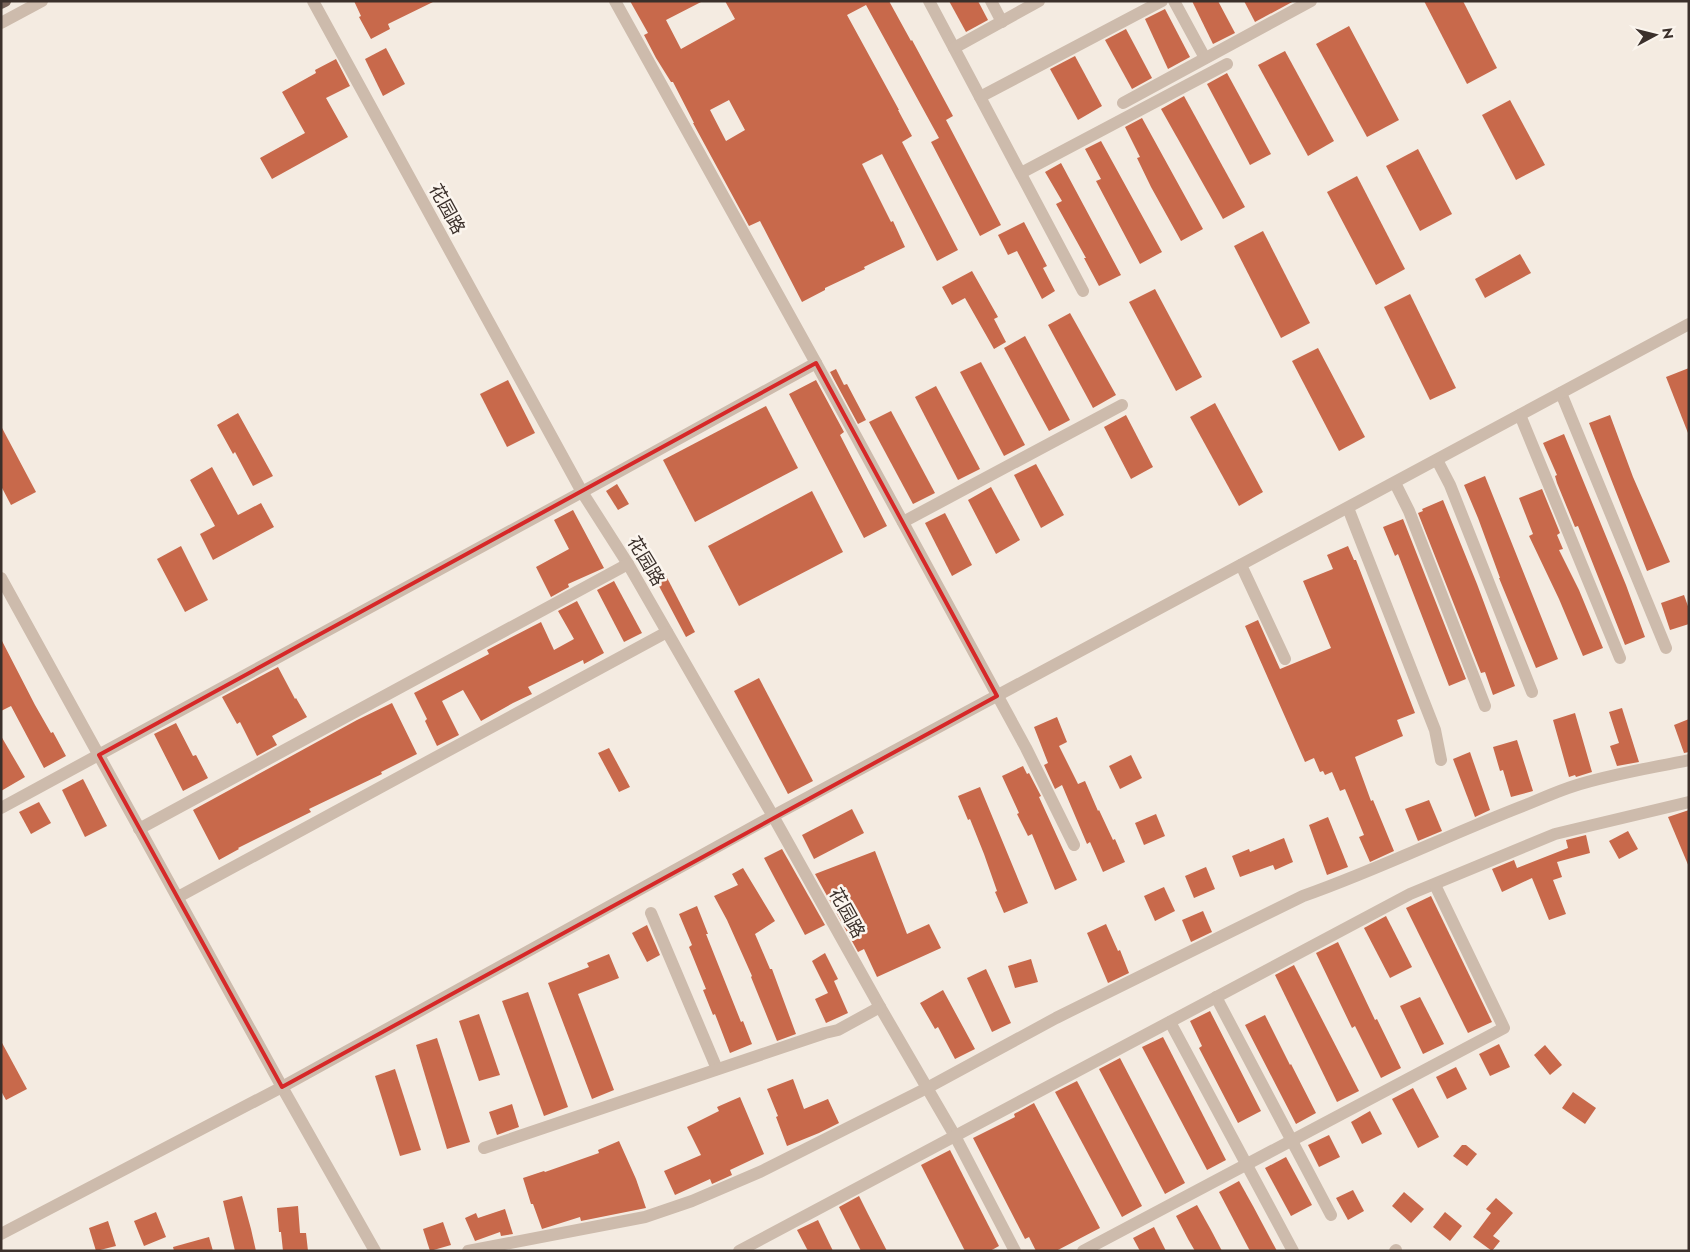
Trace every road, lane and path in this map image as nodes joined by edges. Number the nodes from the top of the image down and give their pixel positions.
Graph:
1 (5, 1) edge
2 (42, 1) edge
3 (313, 1) edge
4 (616, 1) edge
5 (929, 1) edge
6 (991, 1) edge
7 (1039, 1) edge
8 (1162, 1) edge
9 (1174, 1) edge
10 (1311, 1) edge
11 (1, 3) edge
12 (1002, 22) junction
13 (1, 24) edge
14 (954, 48) junction
15 (1205, 58) junction
16 (1227, 64) dead end
17 (980, 97) junction
18 (1123, 102) dead end
19 (1021, 173) junction
20 (1083, 291) dead end
21 (1689, 324) edge
22 (816, 363) junction
23 (1561, 392) junction
24 (1122, 405) dead end
25 (1520, 415) junction
26 (1437, 460) junction
27 (1395, 483) junction
28 (582, 492) junction
29 (1348, 508) junction
30 (903, 522) junction
31 (628, 564) junction
32 (1241, 565) junction
33 (1, 578) edge
34 (668, 632) junction
35 (1666, 648) dead end
36 (1620, 658) dead end
37 (1285, 659) dead end
38 (1532, 692) dead end
39 (997, 696) junction
40 (1485, 706) dead end
41 (99, 755) junction
42 (1441, 760) dead end
43 (1689, 760) edge
44 (1689, 802) edge
45 (1, 808) edge
46 (772, 816) junction
47 (139, 829) junction
48 (1074, 846) dead end
49 (1435, 885) junction
50 (178, 897) junction
51 (651, 913) dead end
52 (1216, 997) junction
53 (880, 1007) junction
54 (1170, 1022) junction
55 (717, 1069) junction
56 (282, 1087) junction
57 (927, 1088) junction
58 (955, 1136) junction
59 (1292, 1140) junction
60 (484, 1148) dead end
61 (1246, 1164) junction
62 (1332, 1214) dead end
63 (1, 1234) edge
64 (374, 1251) edge
65 (468, 1251) edge
66 (740, 1251) edge
67 (1015, 1251) edge
68 (1084, 1251) edge
69 (1292, 1251) edge

1 - 11 main road
2 - 13 street
3 - 28 street, 花园路
4 - 22 street
5 - 14 street
6 - 12 street
7 - 12 street
8 - 17 street
9 - 15 street
10 - 15 street
12 - 14 street
14 - 17 street
15 - 18 street
16 - 19 street
17 - 19 street
19 - 20 street
21 - 23 street
22 - 28 street
22 - 30 street
23 - 25 street
23 - 35 street
24 - 30 street
25 - 26 street
25 - 36 street
26 - 27 street
26 - 38 street
27 - 29 street
27 - 40 street
28 - 31 street, 花园路
28 - 41 street
29 - 32 street
29 - 42 street
30 - 39 street
31 - 34 street, 花园路
31 - 47 street
32 - 37 street
32 - 39 street
33 - 41 street
34 - 46 street, 花园路
34 - 50 street
39 - 46 street
39 - 48 street
41 - 45 street
41 - 47 street
43 - 57 street
44 - 49 street
46 - 53 street, 花园路
46 - 56 street
47 - 50 street
49 - 52 street
49 - 59 street
50 - 56 street
51 - 55 street
52 - 54 street
52 - 59 street
53 - 55 street
53 - 57 street, 花园路
54 - 58 street
54 - 61 street
55 - 60 street
56 - 63 street
56 - 64 street
57 - 58 street, 花园路
57 - 65 street
58 - 66 street
58 - 67 street, 花园路
59 - 61 street
59 - 62 street
61 - 68 street
61 - 69 street

